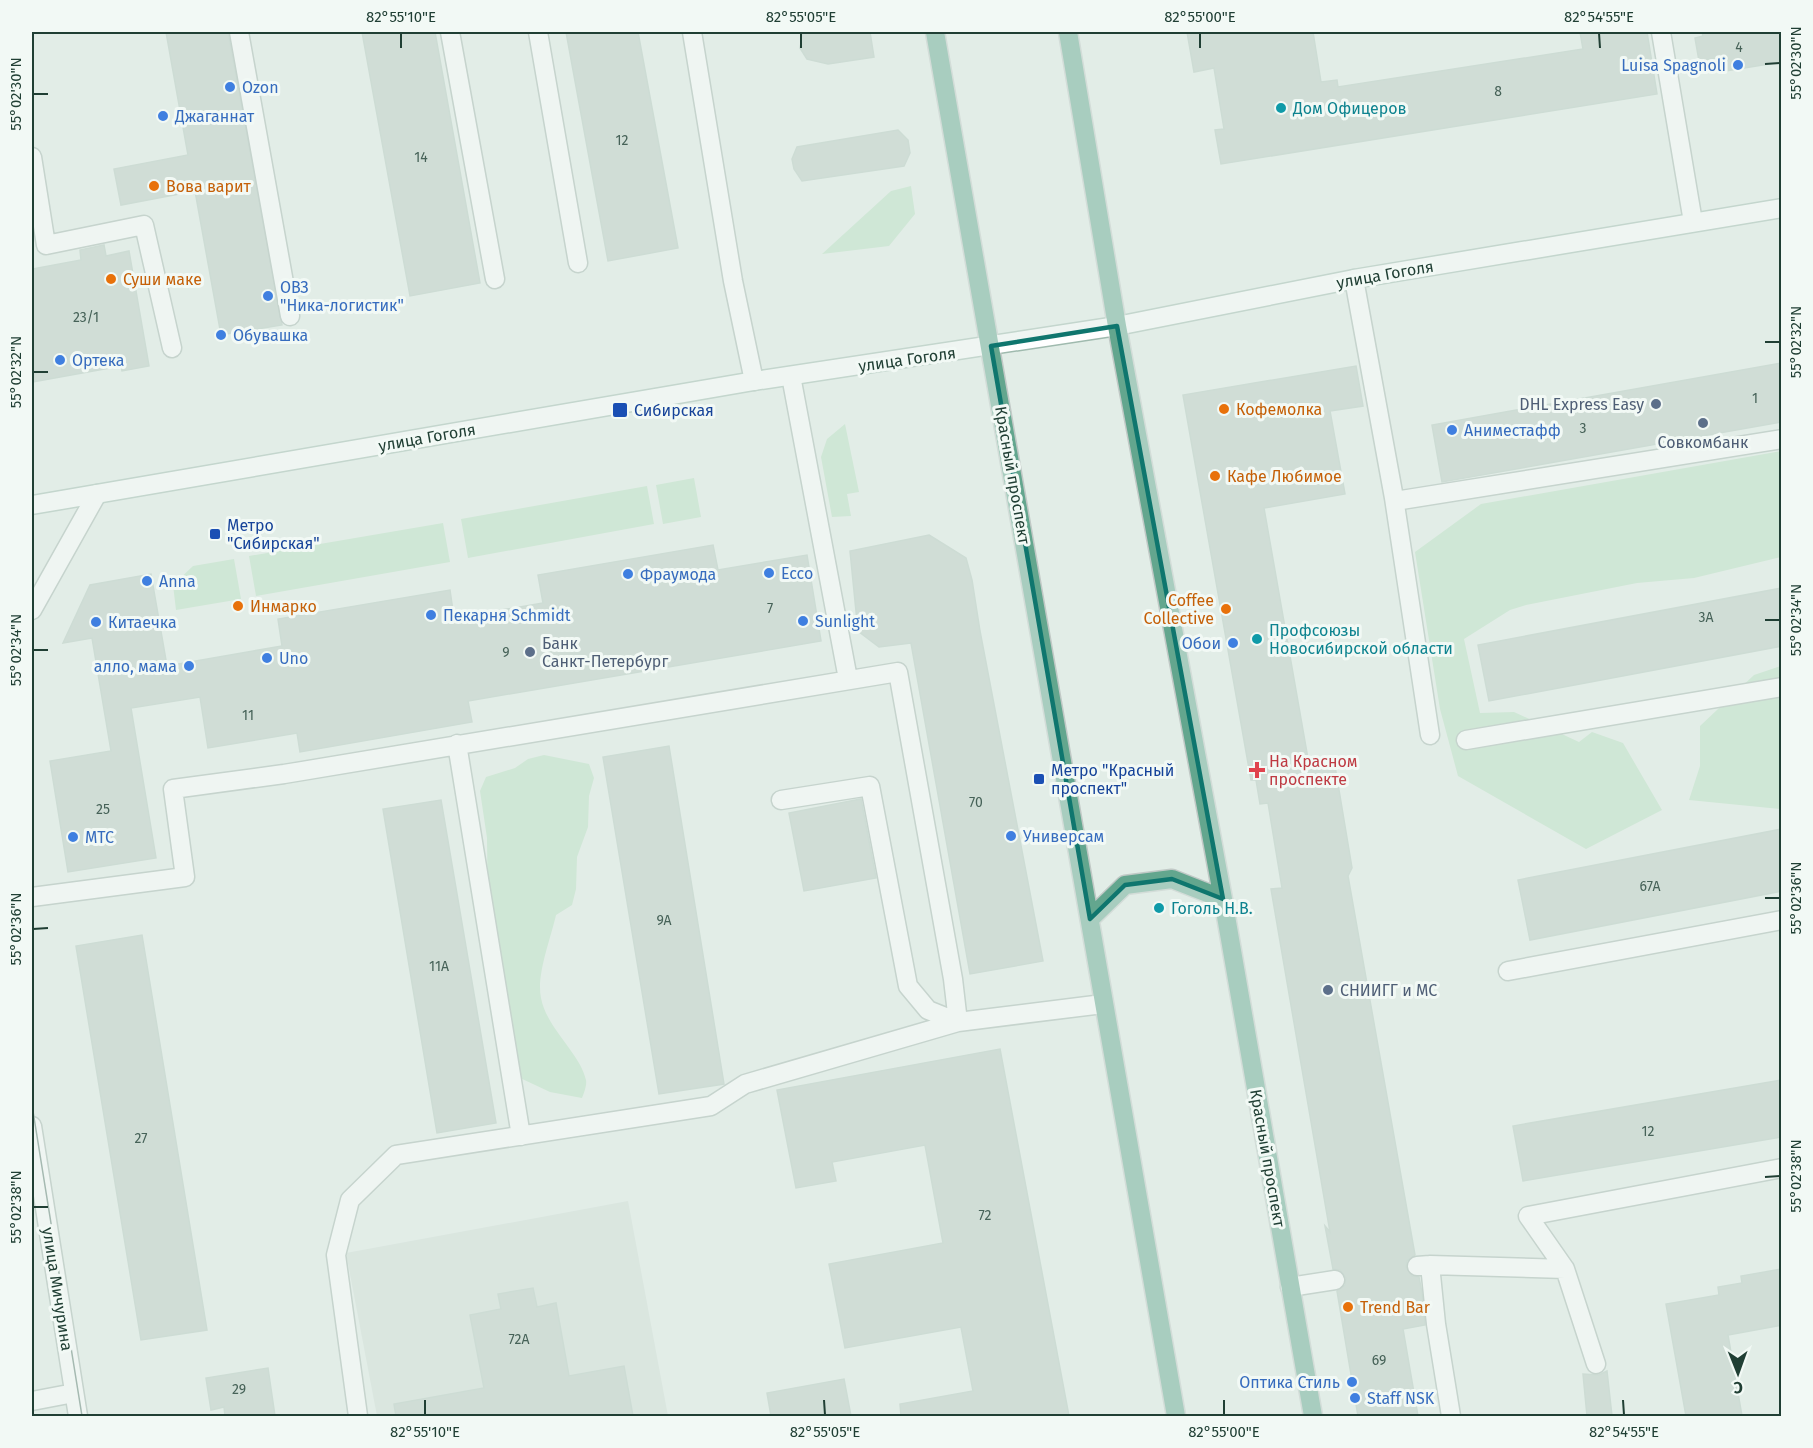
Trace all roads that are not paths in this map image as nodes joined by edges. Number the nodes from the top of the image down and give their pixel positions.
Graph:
1 (239, 32) edge
2 (450, 32) edge
3 (538, 32) edge
4 (692, 32) edge
5 (935, 32) edge
6 (1068, 32) edge
7 (1661, 32) edge
8 (32, 157) edge
9 (1782, 208) edge
10 (1693, 222) junction
11 (578, 263) dead end
12 (495, 279) dead end
13 (1354, 279) junction
14 (290, 316) dead end
15 (1117, 326) junction
16 (991, 346) junction
17 (172, 348) dead end
18 (791, 376) junction
19 (754, 381) junction
20 (1782, 439) edge
21 (97, 494) junction
22 (1395, 501) junction
23 (32, 505) edge
24 (32, 610) edge
25 (848, 679) junction
26 (1782, 687) edge
27 (1430, 735) dead end
28 (1466, 740) dead end
29 (457, 744) junction
30 (781, 800) dead end
31 (32, 897) edge
32 (1223, 899) junction
33 (1090, 919) junction
34 (1782, 921) edge
35 (1508, 971) dead end
36 (1103, 1004) junction
37 (958, 1023) junction
38 (32, 1126) edge
39 (521, 1136) junction
40 (1782, 1168) edge
41 (1565, 1269) junction
42 (1335, 1280) dead end
43 (1290, 1287) junction
44 (1596, 1364) dead end
45 (74, 1393) junction
46 (32, 1401) edge
47 (78, 1416) edge
48 (358, 1416) edge
49 (1176, 1416) edge
50 (1313, 1416) edge
51 (1451, 1416) edge

1 - 14 main road
2 - 12 main road
3 - 11 main road
4 - 19 main road
5 - 16 main road, Красный проспект
6 - 15 main road, Красный проспект
7 - 10 main road
8 - 17 main road
9 - 10 main road, улица Гоголя
10 - 13 main road, улица Гоголя
13 - 15 main road, улица Гоголя
13 - 22 main road
15 - 16 main road, улица Гоголя
15 - 32 main road, Красный проспект
16 - 18 main road, улица Гоголя
16 - 33 main road, Красный проспект
18 - 19 main road, улица Гоголя
18 - 25 main road
19 - 21 main road, улица Гоголя
20 - 22 main road
21 - 23 main road, улица Гоголя
21 - 24 main road
22 - 27 main road
25 - 29 main road
25 - 37 main road
26 - 28 main road
29 - 31 main road
29 - 39 main road
30 - 37 main road
32 - 33 main road
32 - 43 main road, Красный проспект
33 - 36 main road, Красный проспект
34 - 35 main road
36 - 37 main road
36 - 49 main road, Красный проспект
37 - 39 main road
38 - 45 main road, улица Мичурина
39 - 48 main road
40 - 41 main road
41 - 44 main road
41 - 51 main road
42 - 43 main road
43 - 50 main road, Красный проспект
45 - 46 main road
45 - 47 main road, улица Мичурина

